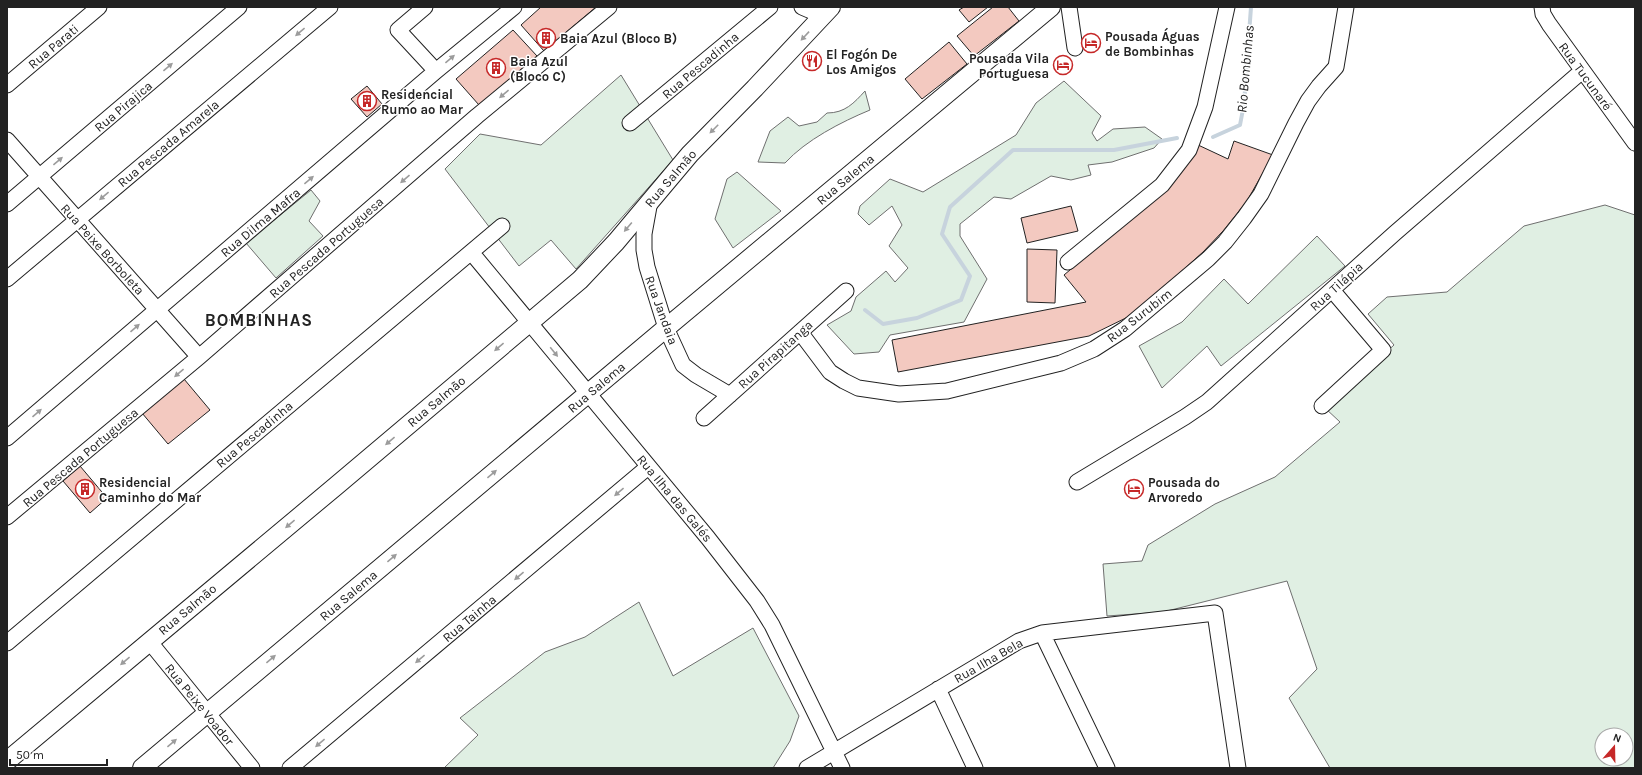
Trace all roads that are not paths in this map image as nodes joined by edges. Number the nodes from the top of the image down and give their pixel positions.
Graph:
1 (99, 7) edge
2 (239, 7) edge
3 (330, 7) edge
4 (425, 7) edge
5 (514, 7) edge
6 (609, 7) edge
7 (770, 7) edge
8 (802, 7) edge
9 (1051, 7) edge
10 (1069, 7) edge
11 (1227, 7) edge
12 (1346, 7) edge
13 (1542, 7) edge
14 (827, 11) edge
15 (1075, 48) dead end
16 (436, 71) junction
17 (1582, 71) junction
18 (7, 85) edge
19 (630, 123) dead end
20 (7, 140) edge
21 (1635, 144) edge
22 (39, 177) junction
23 (651, 200) junction
24 (7, 204) edge
25 (77, 219) junction
26 (502, 226) dead end
27 (471, 252) junction
28 (1068, 262) dead end
29 (7, 279) edge
30 (1332, 290) junction
31 (846, 291) dead end
32 (157, 309) junction
33 (529, 322) junction
34 (666, 328) junction
35 (800, 332) junction
36 (199, 357) junction
37 (588, 393) junction
38 (730, 395) junction
39 (1322, 406) dead end
40 (704, 418) dead end
41 (7, 438) edge
42 (648, 467) junction
43 (1076, 482) dead end
44 (7, 517) edge
45 (1042, 633) junction
46 (149, 641) junction
47 (7, 643) edge
48 (938, 689) junction
49 (207, 713) junction
50 (834, 751) junction
51 (7, 761) edge
52 (142, 768) edge
53 (252, 768) edge
54 (290, 768) edge
55 (807, 768) edge
56 (842, 768) edge
57 (975, 768) edge
58 (1107, 768) edge
59 (1238, 768) edge

1 - 18 street, Rua Parati
22 -> 2 street, Rua Pirajica
3 -> 25 street, Rua Pescada Amarela
4 - 16 street
16 -> 5 street, Rua Dilma Mafra
6 -> 36 street, Rua Pescada Portuguesa
7 - 19 street, Rua Pescadinha
8 - 14 street
9 - 34 main road, Rua Salema
10 - 15 street
11 - 28 street
12 - 35 street, Rua Surubim
13 - 17 street, Rua Tucunaré
14 -> 23 main road, Rua Salmão
32 -> 16 street, Rua Dilma Mafra
17 - 21 street, Rua Tucunaré
17 - 30 street, Rua Tilápia
20 - 22 street, Rua Peixe Borboleta
22 - 24 street, Rua Pirajica
22 - 25 street, Rua Peixe Borboleta
23 -> 33 main road, Rua Salmão
23 - 34 street, Rua Jandaia
25 - 29 street, Rua Pescada Amarela
25 - 32 street, Rua Peixe Borboleta
26 - 27 street, Rua Pescadinha
27 - 33 street, Rua Ilha das Galés
27 - 47 street, Rua Pescadinha
30 - 39 street
30 - 43 street, Rua Tilápia
31 - 35 street, Rua Pirapitanga
32 - 36 street, Rua Peixe Borboleta
41 -> 32 street, Rua Dilma Mafra
33 -> 37 street, Rua Ilha das Galés
33 -> 46 main road, Rua Salmão
34 - 37 main road, Rua Salema
34 - 38 street, Rua Jandaia
35 - 38 street, Rua Pirapitanga
36 -> 44 street, Rua Pescada Portuguesa
37 - 42 street, Rua Ilha das Galés
49 -> 37 main road, Rua Salema
38 - 40 street, Rua Pirapitanga
42 - 50 street, Rua Ilha das Galés
42 -> 54 street, Rua Tainha
45 - 48 street, Rua Ilha Bela
45 - 58 street
45 - 59 street, Rua Ilha Bela
46 - 49 street, Rua Peixe Voador
46 -> 51 main road, Rua Salmão
48 - 50 street, Rua Ilha Bela
48 - 57 street
52 -> 49 main road, Rua Salema
49 - 53 street, Rua Peixe Voador
50 - 55 street, Rua Ilha Bela
50 - 56 street, Rua Ilha das Galés

